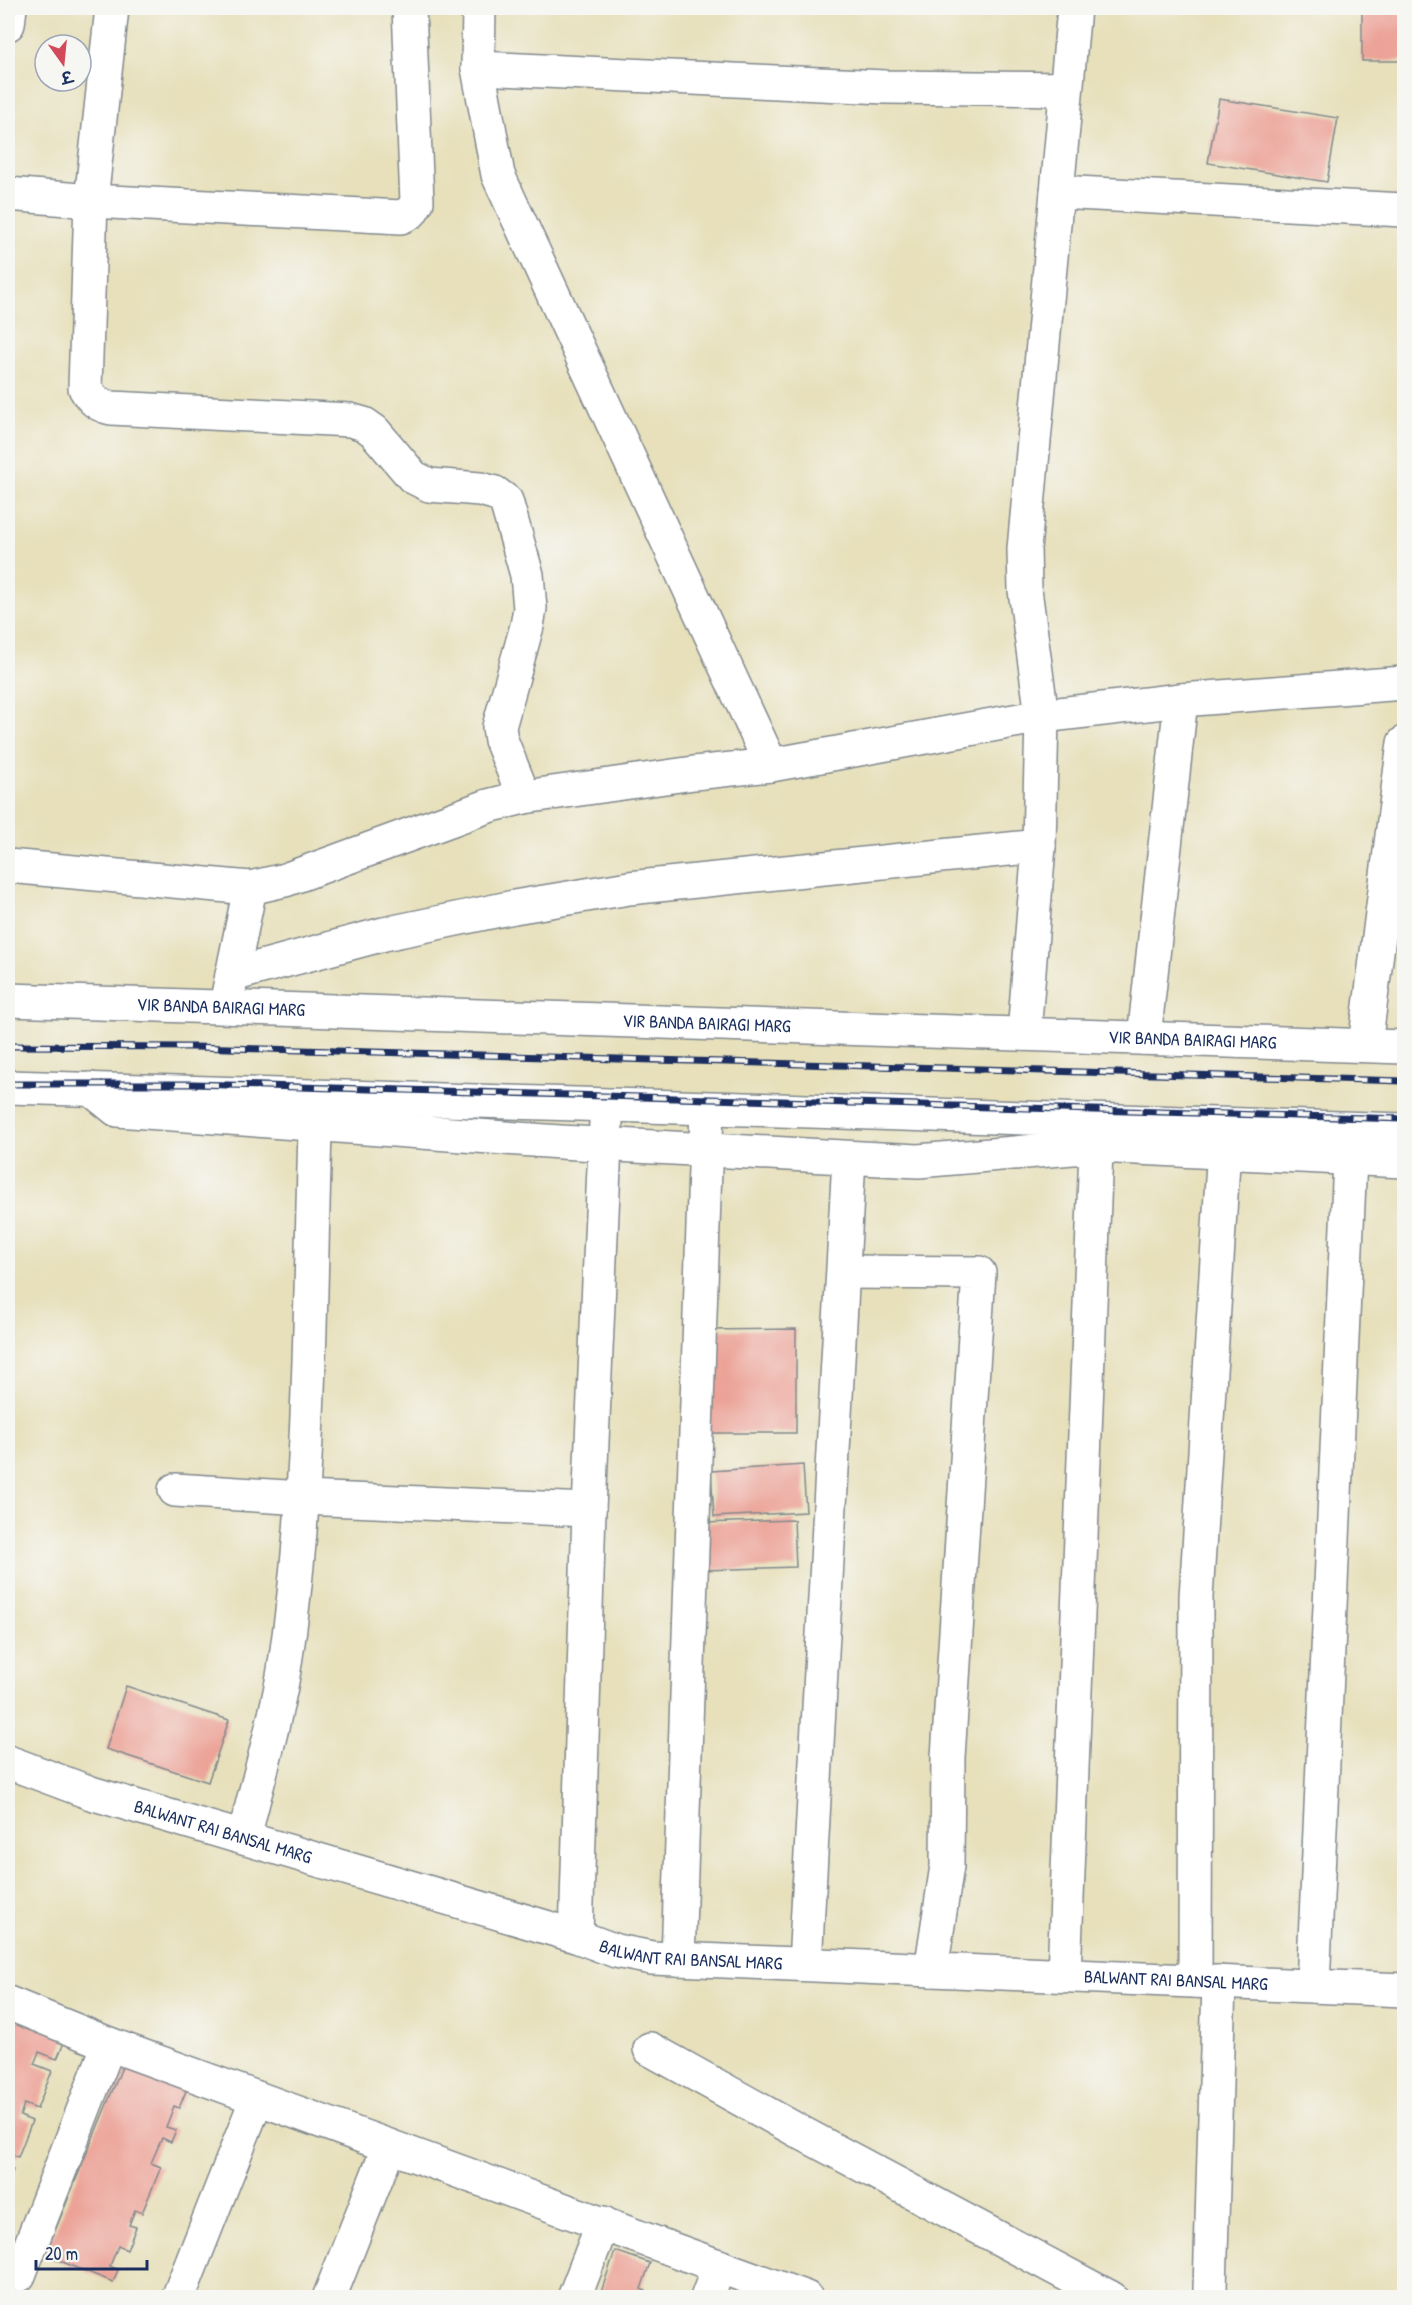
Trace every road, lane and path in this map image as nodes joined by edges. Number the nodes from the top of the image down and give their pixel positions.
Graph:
1 (10, 8) edge
2 (112, 8) edge
3 (409, 8) edge
4 (479, 8) edge
5 (1074, 8) edge
6 (8, 24) edge
7 (478, 68) junction
8 (1066, 89) junction
9 (1057, 192) junction
10 (8, 194) edge
11 (91, 201) junction
12 (1404, 210) edge
13 (1404, 683) edge
14 (1181, 700) junction
15 (1042, 716) junction
16 (1404, 743) edge
17 (771, 765) junction
18 (524, 796) junction
19 (1039, 846) junction
20 (8, 866) edge
21 (250, 888) junction
22 (229, 990) junction
23 (8, 1000) edge
24 (1024, 1034) junction
25 (1144, 1038) junction
26 (1365, 1045) junction
27 (1404, 1047) edge
28 (8, 1087) edge
29 (607, 1105) junction
30 (707, 1108) junction
31 (316, 1111) junction
32 (1404, 1130) edge
33 (1096, 1133) junction
34 (1224, 1138) junction
35 (1351, 1143) junction
36 (605, 1144) junction
37 (706, 1149) junction
38 (849, 1158) junction
39 (1404, 1161) edge
40 (843, 1272) junction
41 (175, 1490) dead end
42 (303, 1498) junction
43 (589, 1510) junction
44 (8, 1762) edge
45 (244, 1838) junction
46 (576, 1936) junction
47 (678, 1959) junction
48 (805, 1964) junction
49 (931, 1970) junction
50 (1064, 1975) junction
51 (1207, 1981) junction
52 (1313, 1986) junction
53 (1404, 1990) edge
54 (8, 2004) edge
55 (109, 2044) junction
56 (650, 2049) dead end
57 (257, 2098) junction
58 (389, 2146) junction
59 (603, 2223) junction
60 (719, 2266) junction
61 (19, 2275) dead end
62 (178, 2298) edge
63 (329, 2298) edge
64 (574, 2298) edge
65 (707, 2298) edge
66 (806, 2298) edge
67 (1111, 2298) edge
68 (1212, 2298) edge

1 - 6 street
2 - 11 street
3 - 11 street
4 - 7 street
5 - 8 street
7 - 8 street
7 - 17 street
8 - 9 street
9 - 12 street
9 - 15 street
10 - 11 street
11 - 18 street
13 - 14 street
14 - 15 street
14 - 25 street
15 - 17 street
15 - 19 street
16 - 26 street
17 - 18 street
18 - 21 street
19 - 22 street
19 - 24 street
20 - 21 street
21 - 22 street
22 - 23 street, VIR BANDA BAIRAGI MARG
22 - 24 street, VIR BANDA BAIRAGI MARG
24 - 25 street, VIR BANDA BAIRAGI MARG
25 - 26 street, VIR BANDA BAIRAGI MARG
26 - 27 street, VIR BANDA BAIRAGI MARG
28 - 31 street
29 - 30 street
29 - 31 street
29 - 36 street
30 - 33 street
30 - 37 street
31 - 36 street
31 - 42 street
32 - 35 street
33 - 34 street
33 - 38 street
33 - 50 street
34 - 35 street
34 - 51 street
35 - 39 street
35 - 52 street
36 - 37 street
36 - 43 street
37 - 38 street
37 - 47 street
38 - 40 street
40 - 48 street
40 - 49 street
41 - 42 street
42 - 43 street
42 - 45 street
43 - 46 street
44 - 45 street, BALWANT RAI BANSAL MARG
45 - 46 street, BALWANT RAI BANSAL MARG
46 - 47 street, BALWANT RAI BANSAL MARG
47 - 48 street, BALWANT RAI BANSAL MARG
48 - 49 street, BALWANT RAI BANSAL MARG
49 - 50 street, BALWANT RAI BANSAL MARG
50 - 51 street, BALWANT RAI BANSAL MARG
51 - 52 street, BALWANT RAI BANSAL MARG
51 - 68 street
52 - 53 street, BALWANT RAI BANSAL MARG
54 - 55 street
55 - 57 street
55 - 61 street
56 - 67 street
57 - 58 street
57 - 62 street
58 - 59 street
58 - 63 street
59 - 60 street
59 - 64 street
60 - 65 street
60 - 66 street

